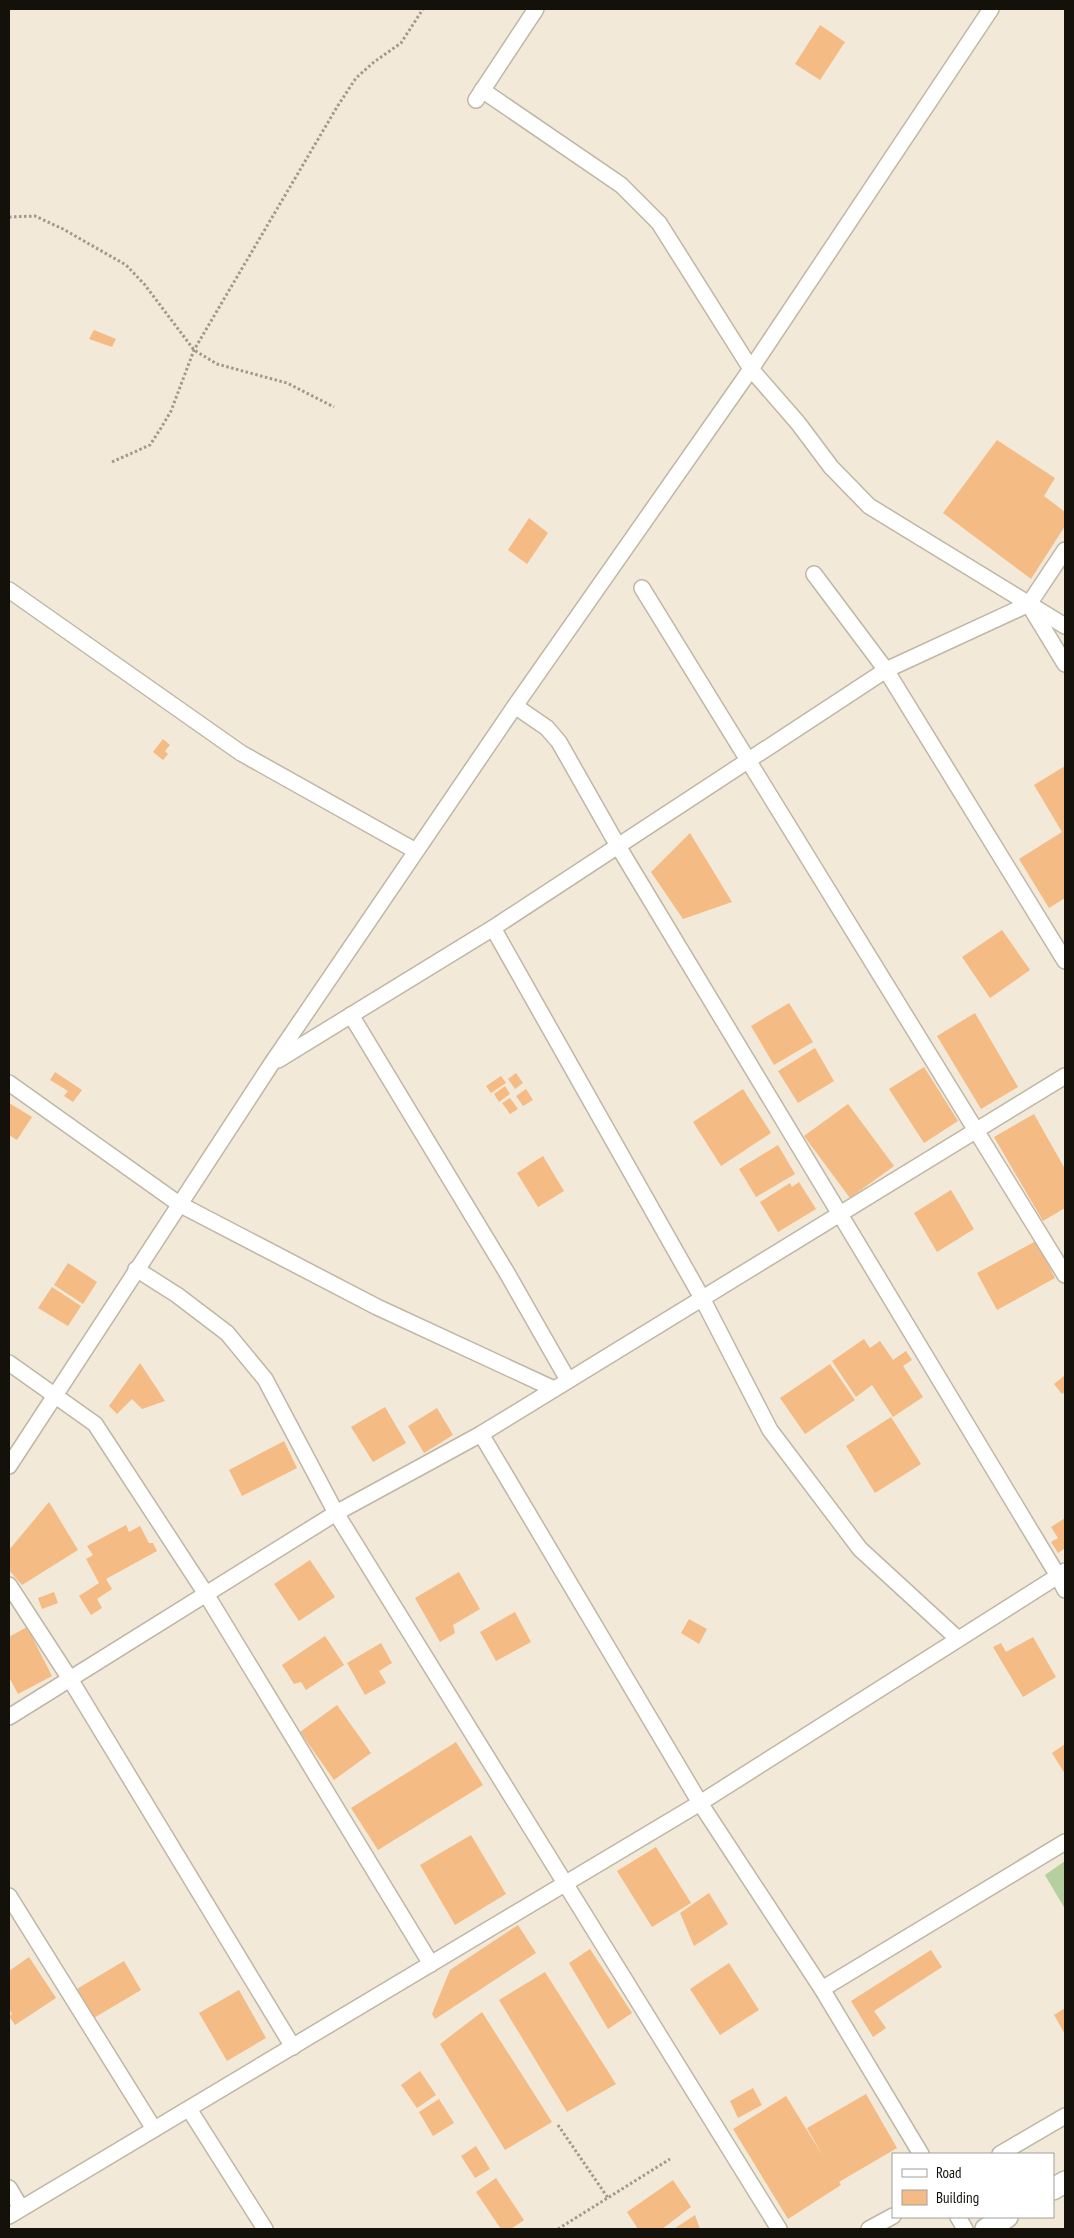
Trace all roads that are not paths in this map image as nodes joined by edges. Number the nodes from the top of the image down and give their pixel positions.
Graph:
1 (536, 9) edge
2 (991, 9) edge
3 (751, 369) junction
4 (1065, 550) edge
5 (814, 574) dead end
6 (642, 588) dead end
7 (9, 590) edge
8 (1029, 604) junction
9 (1065, 626) edge
10 (1065, 664) edge
11 (886, 670) junction
12 (515, 706) junction
13 (750, 760) junction
14 (618, 846) junction
15 (416, 851) junction
16 (493, 928) junction
17 (1065, 961) edge
18 (351, 1015) junction
19 (272, 1063) junction
20 (1065, 1076) edge
21 (9, 1083) edge
22 (977, 1130) junction
23 (179, 1204) junction
24 (840, 1214) junction
25 (136, 1269) junction
26 (1065, 1275) edge
27 (702, 1298) junction
28 (9, 1363) edge
29 (568, 1380) junction
30 (554, 1389) junction
31 (54, 1395) junction
32 (481, 1434) junction
33 (9, 1464) edge
34 (336, 1513) junction
35 (1062, 1574) edge
36 (9, 1585) edge
37 (1065, 1590) edge
38 (206, 1594) junction
39 (958, 1639) junction
40 (70, 1679) junction
41 (9, 1717) edge
42 (700, 1803) junction
43 (1065, 1842) edge
44 (566, 1884) junction
45 (9, 1896) edge
46 (431, 1964) junction
47 (822, 1990) junction
48 (293, 2047) junction
49 (189, 2109) junction
50 (1065, 2116) edge
51 (154, 2129) junction
52 (919, 2153) edge
53 (1002, 2153) edge
54 (1065, 2182) edge
55 (9, 2188) edge
56 (1054, 2188) edge
57 (15, 2212) edge
58 (892, 2217) edge
59 (959, 2218) edge
60 (1005, 2218) edge
61 (265, 2229) edge
62 (779, 2229) edge
63 (870, 2229) edge
64 (965, 2229) edge
65 (986, 2229) edge

1 - 3 street
2 - 3 street
3 - 8 street
3 - 12 street
4 - 8 street
5 - 11 street
6 - 13 street
7 - 15 street
8 - 9 street
8 - 10 street
8 - 11 street
11 - 13 street
11 - 17 street
12 - 14 street
12 - 15 street
13 - 14 street
13 - 22 street
14 - 16 street
14 - 24 street
15 - 19 street
16 - 18 street
16 - 27 street
18 - 19 street
18 - 29 street
19 - 23 street
20 - 22 street
21 - 23 street
22 - 24 street
22 - 26 street
23 - 25 street
23 - 30 street
24 - 27 street
24 - 35 street
25 - 31 street
25 - 34 street
27 - 29 street
27 - 39 street
28 - 31 street
29 - 30 street
30 - 32 street
31 - 33 street
31 - 38 street
32 - 34 street
32 - 42 street
34 - 38 street
34 - 44 street
35 - 37 street
35 - 39 street
36 - 40 street
38 - 40 street
38 - 46 street
39 - 42 street
40 - 41 street
40 - 48 street
42 - 44 street
42 - 47 street
43 - 47 street
44 - 46 street
44 - 62 street
45 - 51 street
46 - 48 street
47 - 52 street
48 - 49 street
49 - 51 street
49 - 61 street
50 - 53 street
51 - 57 street
54 - 56 main road
55 - 57 street
58 - 63 street
59 - 64 street
60 - 65 main road

